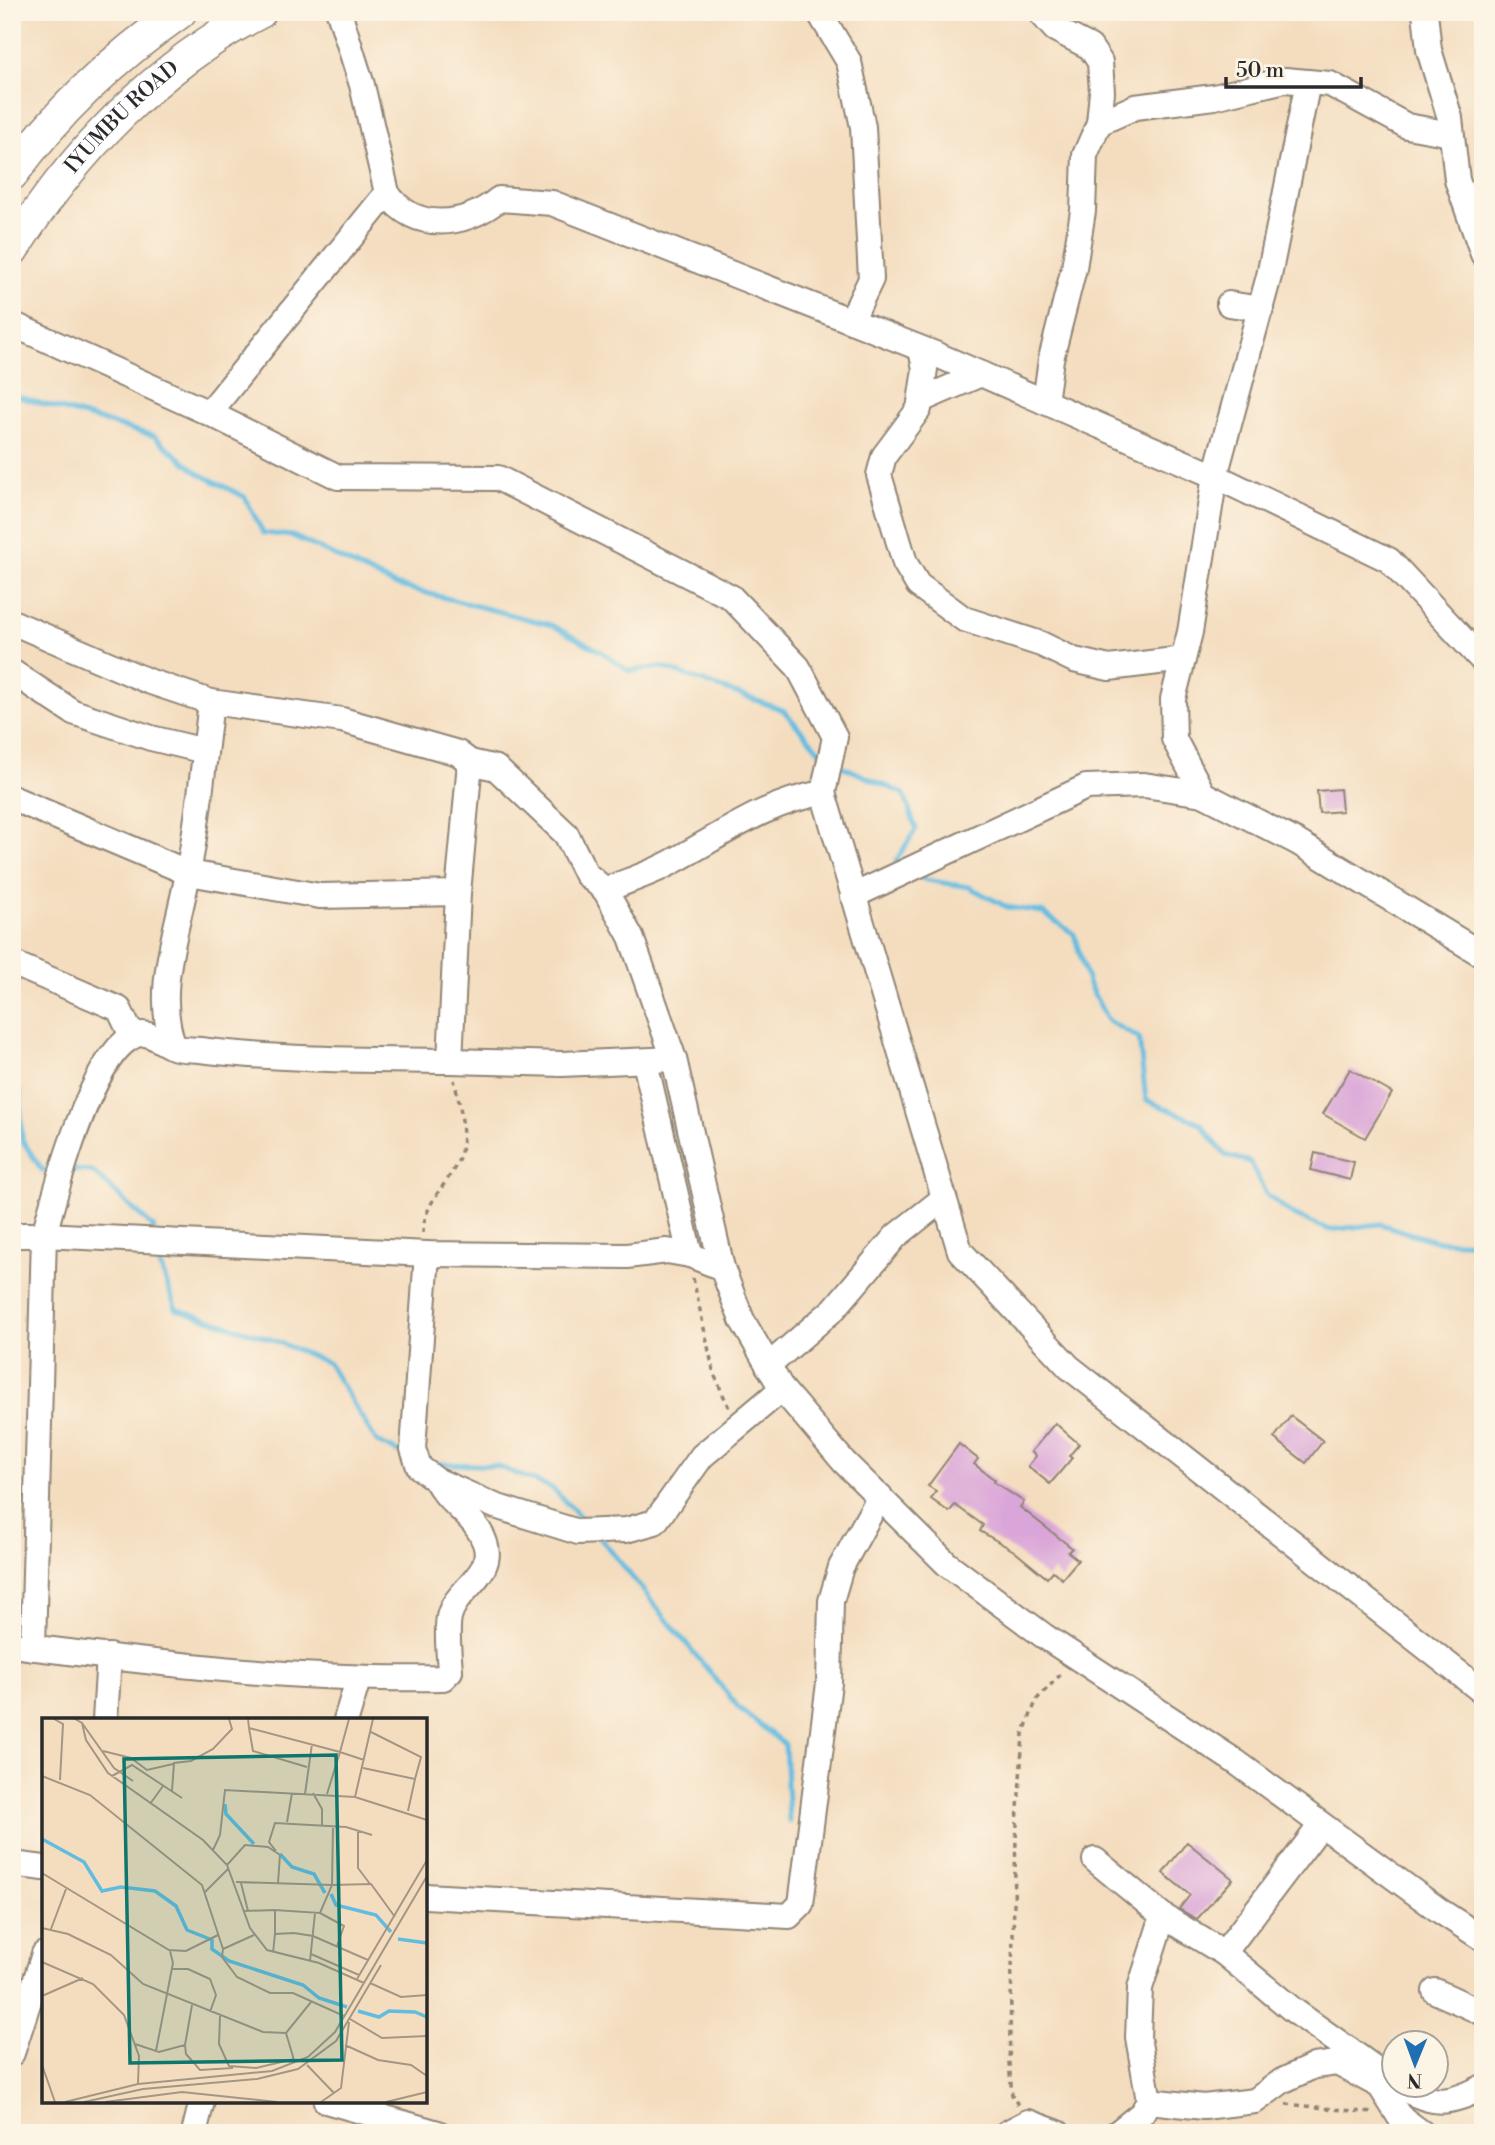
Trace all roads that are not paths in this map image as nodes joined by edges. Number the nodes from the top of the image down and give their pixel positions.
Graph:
1 (180, 12) edge
2 (260, 12) edge
3 (819, 12) edge
4 (1040, 12) edge
5 (1425, 12) edge
6 (341, 13) edge
7 (1308, 82) junction
8 (1102, 92) junction
9 (1135, 107) junction
10 (1099, 123) junction
11 (1451, 134) junction
12 (12, 174) edge
13 (387, 193) junction
14 (12, 250) edge
15 (1483, 254) edge
16 (1229, 304) dead end
17 (1261, 309) junction
18 (851, 321) junction
19 (12, 324) edge
20 (921, 349) junction
21 (981, 374) junction
22 (921, 400) junction
23 (1045, 402) junction
24 (209, 413) junction
25 (1215, 476) junction
26 (12, 622) edge
27 (1184, 659) junction
28 (1483, 661) edge
29 (12, 672) edge
30 (211, 702) junction
31 (205, 751) junction
32 (470, 762) junction
33 (823, 793) junction
34 (1203, 794) junction
35 (15, 807) edge
36 (189, 873) junction
37 (605, 890) junction
38 (458, 893) junction
39 (853, 896) junction
40 (1483, 955) edge
41 (12, 963) edge
42 (132, 1036) junction
43 (174, 1047) junction
44 (674, 1059) junction
45 (450, 1061) junction
46 (645, 1062) junction
47 (943, 1199) junction
48 (44, 1235) junction
49 (12, 1236) edge
50 (427, 1254) junction
51 (690, 1255) junction
52 (722, 1268) junction
53 (768, 1366) junction
54 (782, 1389) junction
55 (436, 1480) junction
56 (880, 1496) junction
57 (23, 1646) edge
58 (109, 1656) junction
59 (358, 1680) junction
60 (1483, 1692) edge
61 (105, 1718) edge
62 (347, 1718) edge
63 (1321, 1825) junction
64 (1095, 1860) dead end
65 (12, 1864) edge
66 (42, 1868) edge
67 (427, 1896) edge
68 (1163, 1916) junction
69 (1483, 1939) edge
70 (1224, 1953) junction
71 (42, 1960) edge
72 (1435, 1991) dead end
73 (1483, 2013) edge
74 (12, 2053) edge
75 (1380, 2075) edge
76 (1380, 2079) edge
77 (1483, 2087) edge
78 (1395, 2100) edge
79 (1432, 2100) edge
80 (1149, 2101) junction
81 (202, 2103) edge
82 (333, 2103) edge
83 (1017, 2127) edge
84 (194, 2133) edge
85 (438, 2133) edge
86 (1058, 2133) edge
87 (1117, 2133) edge
88 (1422, 2133) edge

1 - 12 main road
2 - 14 main road, IYUMBU ROAD
3 - 18 street
4 - 8 street
5 - 11 street
6 - 13 street
7 - 9 street
7 - 11 street
7 - 17 street
8 - 9 street
8 - 10 street
9 - 10 street
10 - 23 street
11 - 15 street
13 - 18 street
13 - 24 street
16 - 17 street
17 - 25 street
18 - 20 street
19 - 24 street
20 - 21 street
20 - 22 street
21 - 22 street
21 - 23 street
22 - 27 street
23 - 25 street
24 - 33 street
25 - 27 street
25 - 28 street
26 - 30 street
27 - 34 street
29 - 31 street
30 - 31 street
30 - 32 street
31 - 36 street
32 - 37 street
32 - 38 street
33 - 37 street
33 - 39 street
34 - 39 street
34 - 40 street
35 - 36 street
36 - 38 street
36 - 43 street
37 - 44 street
38 - 45 street
39 - 47 street
41 - 42 street
42 - 43 street
42 - 48 street
43 - 45 street
44 - 46 street
44 - 52 street
45 - 46 street
46 - 51 street
47 - 53 street
47 - 60 street
48 - 49 street
48 - 50 street
48 - 57 street
50 - 51 street
50 - 55 street
51 - 52 street
52 - 53 street
53 - 54 street
54 - 55 street
54 - 56 street
55 - 59 street
56 - 63 street
56 - 67 street
57 - 58 street
58 - 59 street
58 - 61 street
59 - 62 street
63 - 69 street
63 - 70 street
64 - 68 street
65 - 66 street
68 - 70 street
68 - 80 street
70 - 75 street
71 - 74 street
72 - 73 street
76 - 80 street
77 - 79 street
78 - 88 street
80 - 87 street
81 - 84 street
82 - 85 street
83 - 86 street

